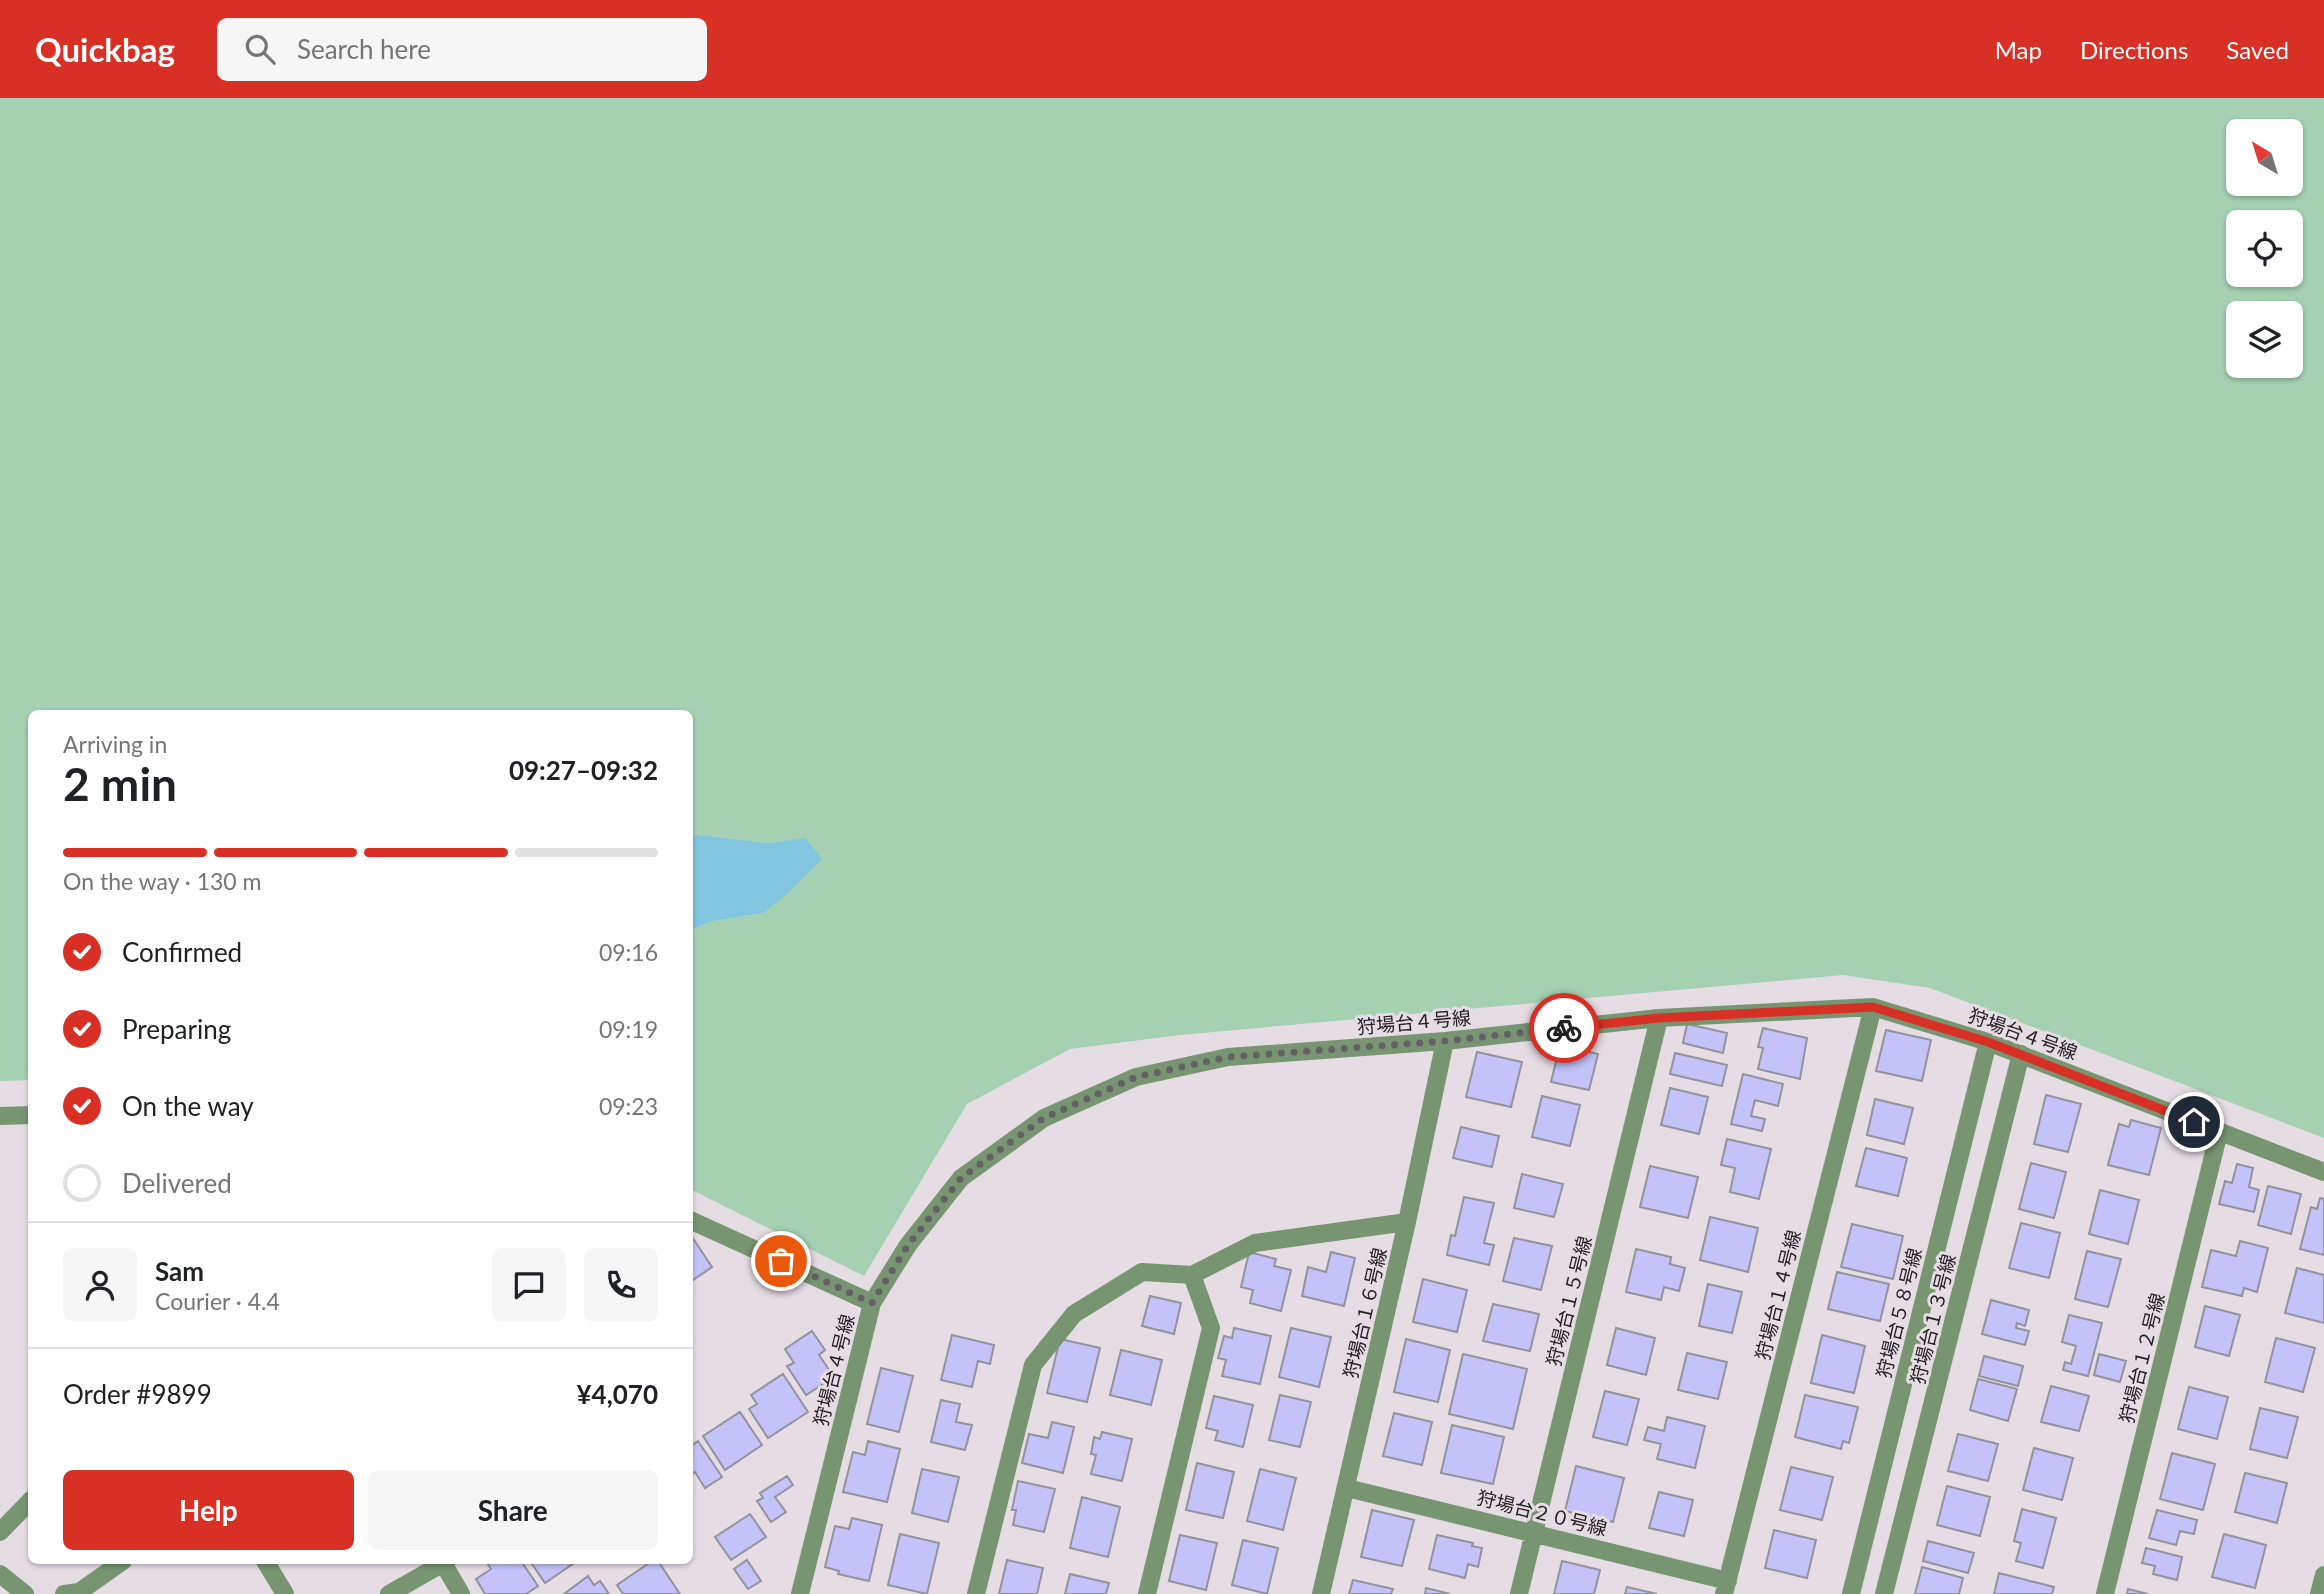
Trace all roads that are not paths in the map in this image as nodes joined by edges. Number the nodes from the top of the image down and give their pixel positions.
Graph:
1 (1873, 1007) junction
2 (1659, 1018) junction
3 (1446, 1041) junction
4 (1988, 1042) junction
5 (2021, 1054) junction
6 (28, 1115) edge
7 (0, 1116) edge
8 (2219, 1132) junction
9 (2324, 1172) edge
10 (693, 1221) edge
11 (1407, 1222) junction
12 (1192, 1275) junction
13 (872, 1303) junction
14 (1347, 1488) junction
15 (28, 1503) edge
16 (0, 1532) edge
17 (1534, 1532) junction
18 (119, 1564) edge
19 (267, 1564) edge
20 (442, 1564) edge
21 (446, 1564) edge
22 (0, 1574) edge
23 (2324, 1575) edge
24 (1726, 1587) edge
25 (25, 1594) edge
26 (64, 1594) edge
27 (285, 1594) edge
28 (389, 1594) edge
29 (461, 1594) edge
30 (800, 1594) edge
31 (976, 1594) edge
32 (1147, 1594) edge
33 (1321, 1594) edge
34 (1519, 1594) edge
35 (1851, 1594) edge
36 (1884, 1594) edge
37 (2105, 1594) edge
38 (2319, 1594) edge

1 - 2 street, 狩場台４号線
1 - 4 street, 狩場台４号線
1 - 24 street, 狩場台１４号線
2 - 3 street, 狩場台４号線
2 - 17 street, 狩場台１５号線
3 - 11 street, 狩場台１６号線
3 - 13 street, 狩場台４号線
4 - 5 street, 狩場台４号線
4 - 35 street, 狩場台５８号線
5 - 8 street, 狩場台４号線
5 - 36 street, 狩場台１３号線
6 - 7 street
8 - 9 street, 狩場台４号線
8 - 37 street, 狩場台１２号線
10 - 13 street
11 - 12 street
11 - 14 street, 狩場台１６号線
12 - 31 street
12 - 32 street
13 - 30 street, 狩場台４号線
14 - 17 street, 狩場台２０号線
14 - 33 street, 狩場台１６号線
15 - 16 street
17 - 24 street, 狩場台２０号線
17 - 34 street, 狩場台１５号線
18 - 26 street
19 - 27 street
20 - 28 street
21 - 29 street
22 - 25 street
23 - 38 street

